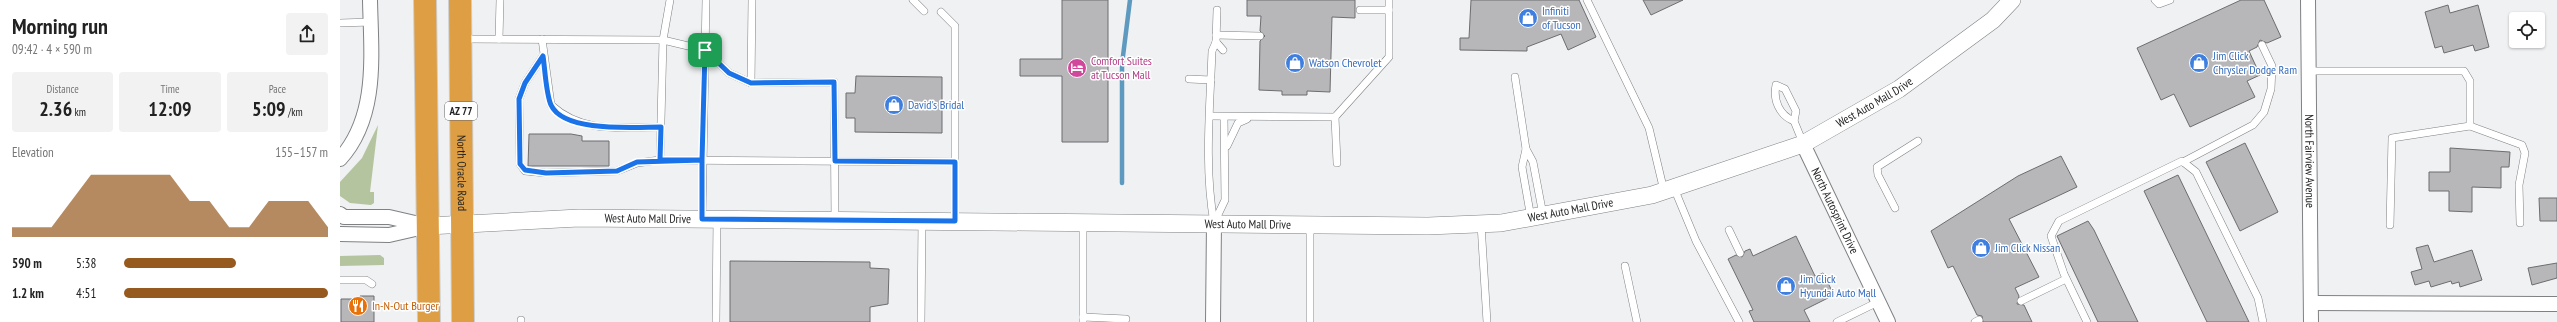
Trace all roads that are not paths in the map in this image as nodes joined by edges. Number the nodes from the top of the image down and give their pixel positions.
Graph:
1 (370, 0) edge
2 (425, 0) edge
3 (460, 0) edge
4 (500, 0) edge
5 (670, 0) edge
6 (706, 0) edge
7 (752, 0) edge
8 (913, 0) edge
9 (1389, 0) edge
10 (1587, 0) edge
11 (2012, 0) edge
12 (2155, 0) edge
13 (2170, 0) edge
14 (2308, 0) edge
15 (1217, 10) dead end
16 (1360, 10) dead end
17 (1389, 10) junction
18 (924, 11) dead end
19 (941, 12) dead end
20 (371, 22) junction
21 (340, 23) edge
22 (1260, 36) dead end
23 (460, 39) junction
24 (499, 39) junction
25 (542, 39) junction
26 (1216, 39) junction
27 (663, 40) junction
28 (2262, 45) dead end
29 (705, 50) junction
30 (1223, 50) dead end
31 (543, 56) junction
32 (2309, 71) junction
33 (1515, 77) dead end
34 (1189, 80) dead end
35 (1211, 80) junction
36 (751, 83) junction
37 (1210, 116) junction
38 (1224, 116) junction
39 (1335, 117) junction
40 (1249, 118) junction
41 (1794, 121) junction
42 (2470, 126) junction
43 (661, 127) junction
44 (1918, 141) dead end
45 (1803, 144) junction
46 (1526, 149) junction
47 (1224, 157) junction
48 (340, 158) edge
49 (660, 160) junction
50 (702, 160) junction
51 (835, 161) junction
52 (955, 162) junction
53 (2183, 162) junction
54 (1337, 163) dead end
55 (1669, 189) junction
56 (1894, 208) dead end
57 (340, 214) edge
58 (1537, 216) junction
59 (710, 219) junction
60 (835, 220) junction
61 (922, 221) junction
62 (955, 221) junction
63 (1083, 222) junction
64 (461, 223) junction
65 (1214, 223) junction
66 (2520, 223) dead end
67 (1310, 224) junction
68 (1481, 224) junction
69 (2390, 225) dead end
70 (428, 226) junction
71 (1729, 230) dead end
72 (340, 234) edge
73 (1740, 253) dead end
74 (1626, 266) dead end
75 (2066, 279) junction
76 (340, 280) edge
77 (372, 284) dead end
78 (2021, 301) dead end
79 (1878, 302) junction
80 (2311, 303) junction
81 (2557, 304) edge
82 (1126, 319) dead end
83 (1083, 320) edge
84 (428, 322) edge
85 (463, 322) edge
86 (716, 322) edge
87 (921, 322) edge
88 (1213, 322) edge
89 (1310, 322) edge
90 (1487, 322) edge
91 (1637, 322) edge
92 (1739, 322) edge
93 (1837, 322) edge
94 (1888, 322) edge
95 (2087, 322) edge
96 (2263, 322) edge
97 (2311, 322) edge

1 - 20 street
2 - 70 highway
3 - 23 highway, North Oracle Road / AZ 77
4 - 24 lane
5 - 27 lane
6 - 29 lane
7 - 36 lane
8 - 18 lane
9 - 17 lane
10 - 55 lane
11 - 45 street, West Auto Mall Drive
12 - 13 lane
14 - 32 street, North Fairview Avenue
15 - 26 lane
16 - 17 lane
17 - 39 lane
19 - 52 lane
20 - 21 lane
20 - 48 street
22 - 26 lane
23 - 24 lane
23 - 64 highway, North Oracle Road / AZ 77
24 - 25 lane
25 - 27 lane
25 - 31 lane
26 - 30 lane
26 - 35 lane
27 - 29 lane
27 - 43 lane
28 - 53 lane
29 - 36 lane
29 - 50 lane
31 - 43 lane
31 - 49 lane
32 - 42 lane
32 - 80 street, North Fairview Avenue
33 - 46 lane
34 - 35 lane
35 - 37 lane
36 - 51 lane
37 - 38 lane
37 - 65 lane
38 - 40 lane
38 - 47 lane
39 - 40 lane
39 - 54 lane
40 - 47 lane
41 - 41 lane
41 - 45 lane
42 - 66 lane
42 - 69 lane
43 - 49 lane
44 - 56 lane
45 - 55 street, West Auto Mall Drive
45 - 79 street, North Autosprint Drive
46 - 58 lane
46 - 58 lane
47 - 65 lane
49 - 50 lane
50 - 51 lane
50 - 59 lane
51 - 52 lane
51 - 60 lane
52 - 62 lane
53 - 75 lane
53 - 96 lane
55 - 58 street, West Auto Mall Drive
55 - 92 lane
57 - 70 street, West Auto Mall Drive
58 - 68 street, West Auto Mall Drive
59 - 60 street, West Auto Mall Drive
59 - 64 street, West Auto Mall Drive
59 - 86 lane
60 - 61 street, West Auto Mall Drive
61 - 62 street, West Auto Mall Drive
61 - 87 lane
62 - 63 street, West Auto Mall Drive
63 - 65 street, West Auto Mall Drive
63 - 83 lane
64 - 70 street, West Auto Mall Drive
64 - 85 highway, North Oracle Road / AZ 77
65 - 67 street, West Auto Mall Drive
65 - 88 street
67 - 68 street, West Auto Mall Drive
67 - 89 lane
68 - 90 lane
70 - 72 street, West Auto Mall Drive
70 - 84 highway
71 - 73 lane
74 - 91 lane
75 - 78 lane
75 - 95 lane
76 - 77 lane
79 - 93 lane
79 - 94 street, North Autosprint Drive
80 - 81 street
80 - 97 street, North Fairview Avenue
82 - 83 lane

